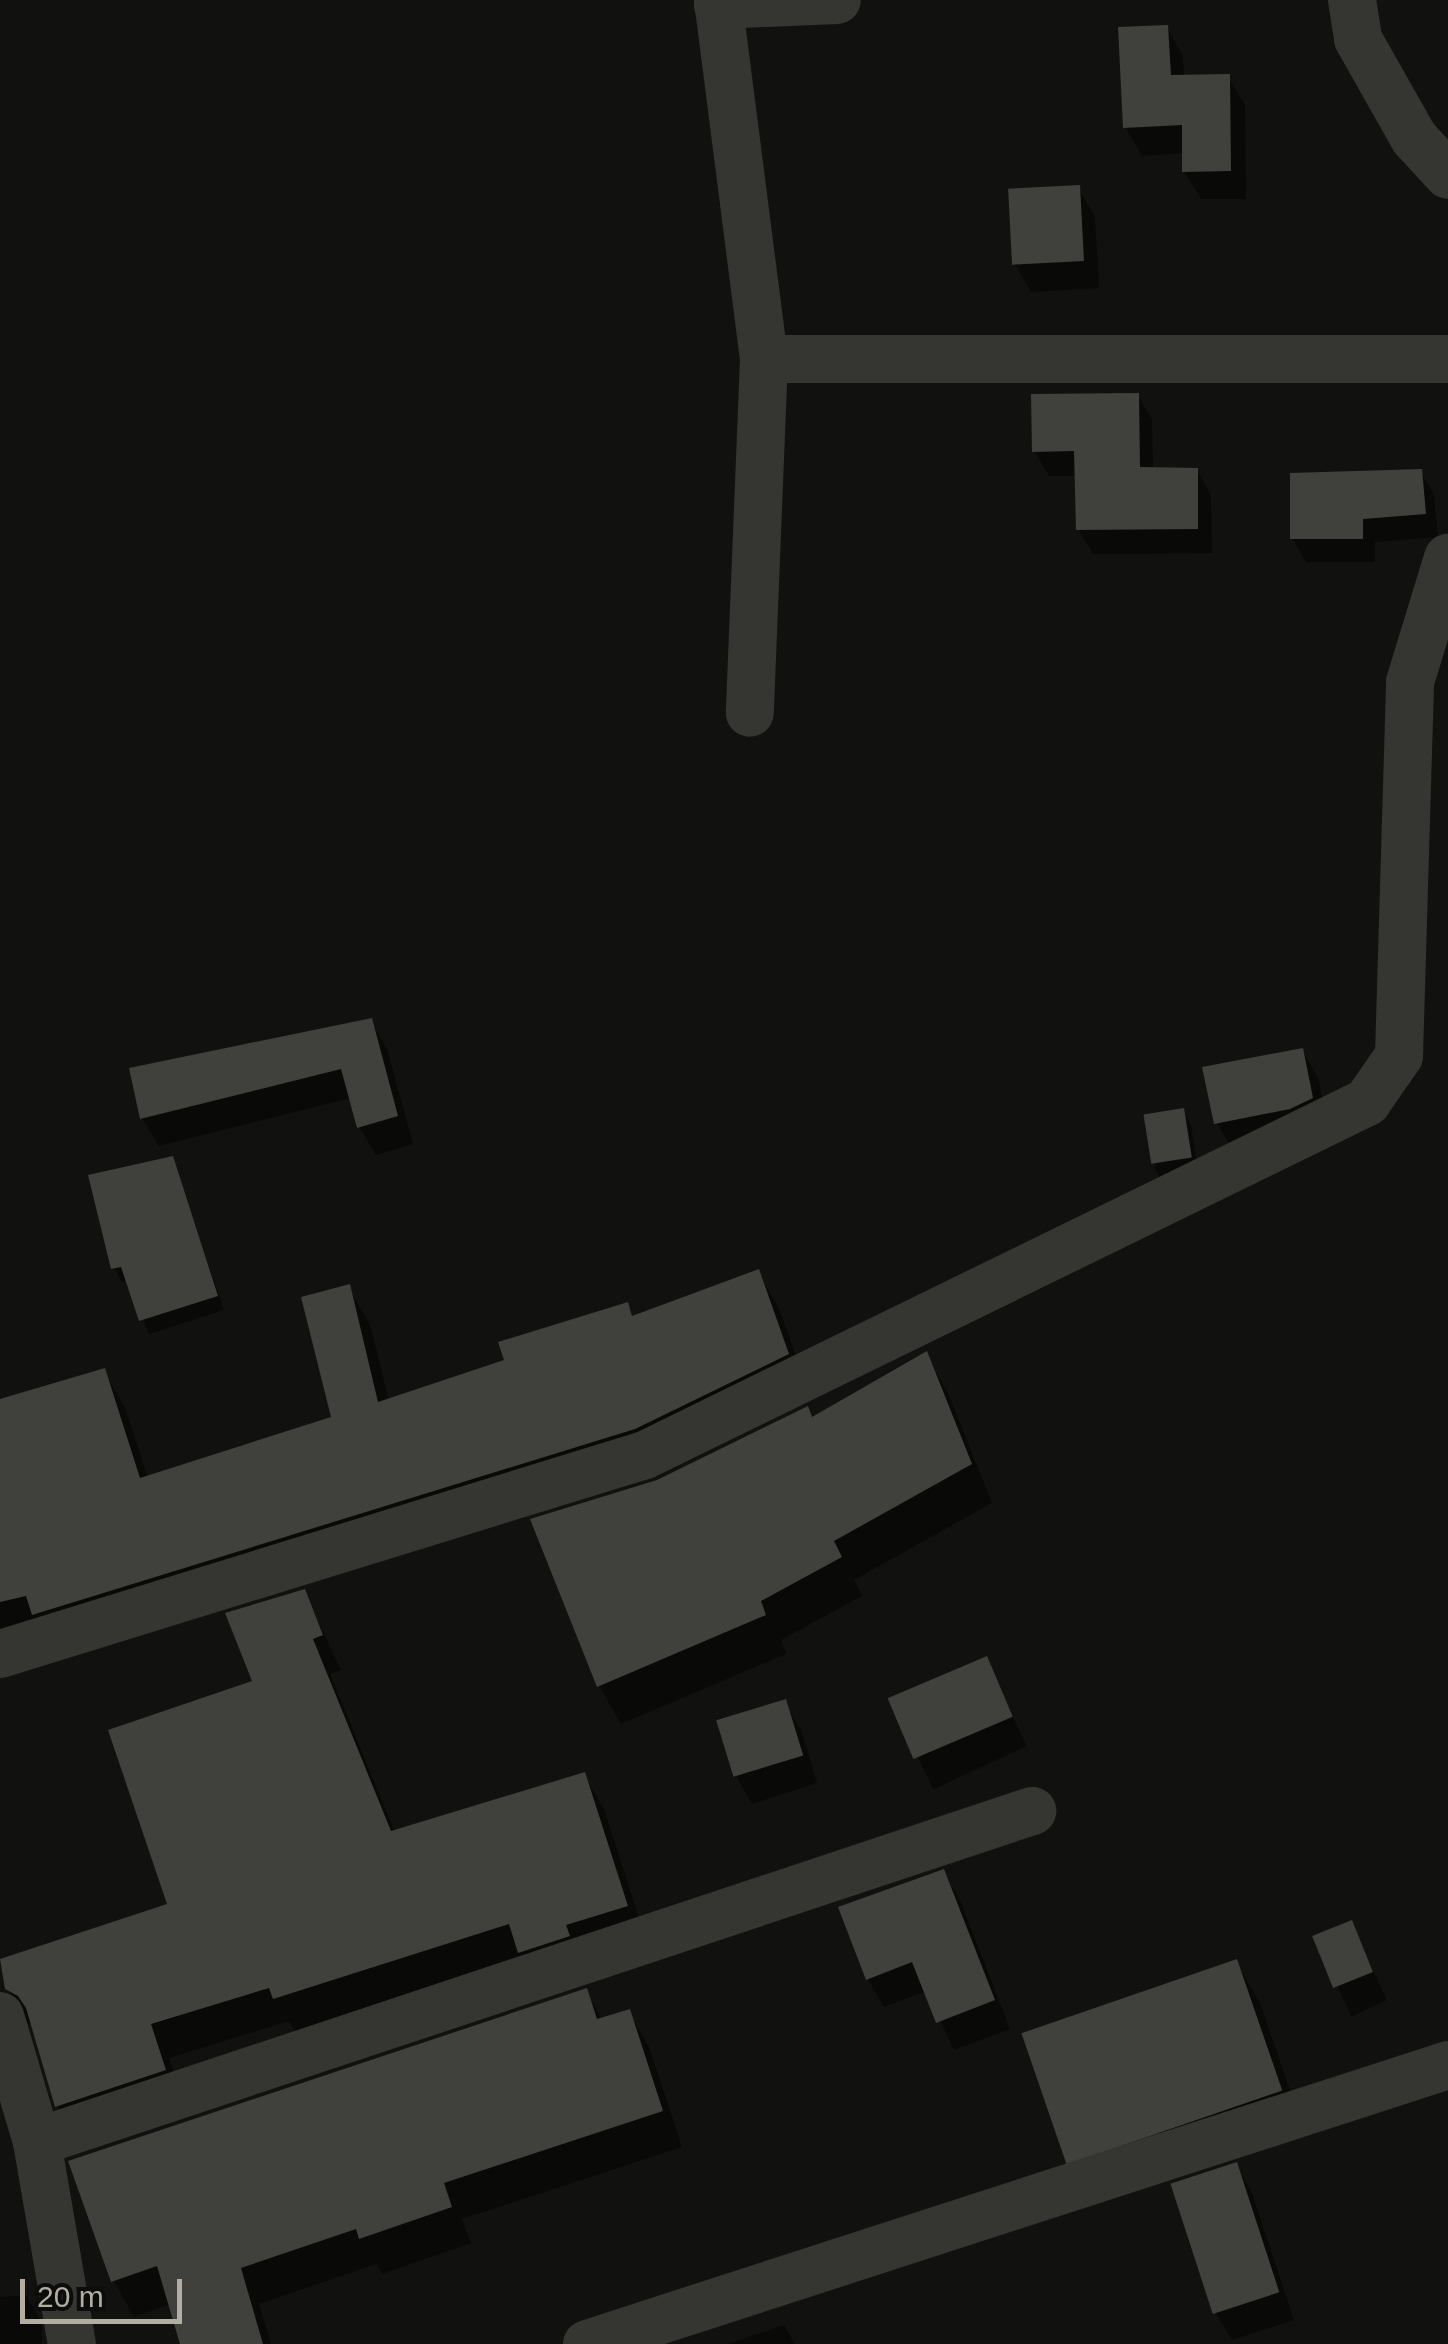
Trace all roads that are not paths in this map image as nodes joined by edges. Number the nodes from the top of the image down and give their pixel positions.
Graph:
1 (837, 0) edge
2 (1352, 0) edge
3 (718, 2) edge
4 (1448, 176) edge
5 (1448, 358) edge
6 (764, 359) junction
7 (1448, 558) edge
8 (750, 713) dead end
9 (0, 1654) edge
10 (1032, 1812) dead end
11 (3, 2036) edge
12 (1448, 2065) edge
13 (37, 2142) junction
14 (72, 2344) edge
15 (588, 2344) edge

1 - 3 street
2 - 4 street
3 - 6 street
5 - 6 street
6 - 8 street
7 - 9 street
10 - 13 street
11 - 13 street
12 - 15 street
13 - 14 street

